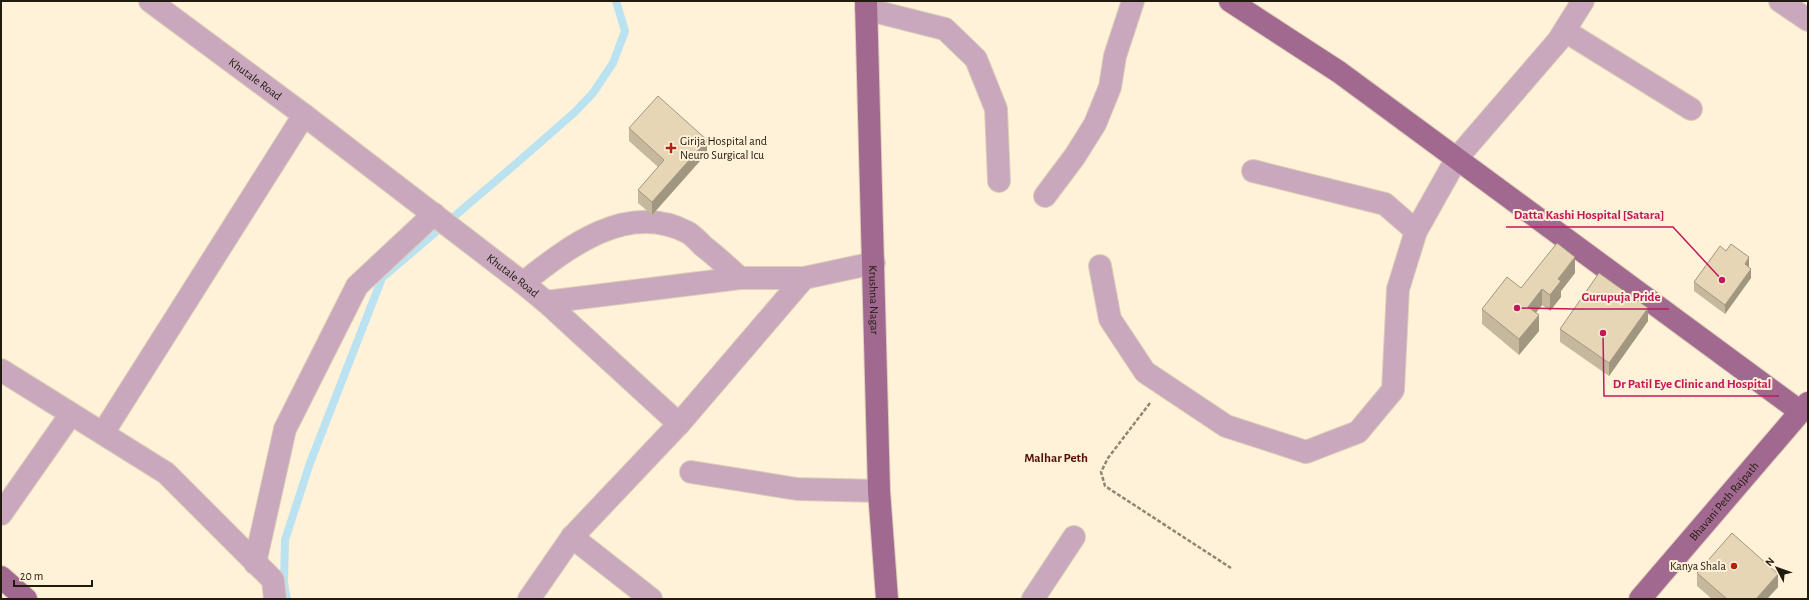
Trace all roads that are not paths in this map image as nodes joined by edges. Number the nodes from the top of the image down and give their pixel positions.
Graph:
1 (150, 1) edge
2 (1133, 1) edge
3 (1230, 1) edge
4 (1583, 1) edge
5 (1780, 1) edge
6 (866, 5) edge
7 (1808, 20) edge
8 (1565, 31) junction
9 (1691, 109) dead end
10 (304, 115) junction
11 (1457, 158) junction
12 (1253, 171) dead end
13 (999, 181) dead end
14 (1045, 196) dead end
15 (445, 223) junction
16 (1416, 231) junction
17 (874, 263) junction
18 (1100, 266) dead end
19 (740, 278) junction
20 (804, 278) junction
21 (522, 283) junction
22 (546, 302) junction
23 (1, 370) edge
24 (1806, 410) edge
25 (71, 414) junction
26 (679, 424) junction
27 (102, 433) junction
28 (691, 472) dead end
29 (879, 491) junction
30 (1, 514) edge
31 (572, 537) junction
32 (1074, 537) dead end
33 (256, 562) junction
34 (1, 577) edge
35 (26, 599) edge
36 (275, 599) edge
37 (529, 599) edge
38 (651, 599) edge
39 (887, 599) edge
40 (1033, 599) edge
41 (1640, 599) edge

1 - 10 street, Khutale Road
2 - 14 street
3 - 11 main road
4 - 8 street
5 - 7 street
6 - 13 street
6 - 17 main road, Krushna Nagar
8 - 9 street
8 - 11 street
10 - 15 street, Khutale Road
10 - 27 street
11 - 16 street
11 - 24 main road
12 - 16 street
15 - 21 street, Khutale Road
15 - 33 street
16 - 18 street
17 - 20 street
17 - 29 main road, Krushna Nagar
19 - 20 street
19 - 21 street
19 - 22 street
20 - 26 street
21 - 22 street, Khutale Road
22 - 26 street, Khutale Road
23 - 25 street
24 - 41 main road, Bhavani Peth Rajpath
25 - 27 street
25 - 30 street
26 - 31 street
27 - 33 street
28 - 29 street
29 - 39 main road, Krushna Nagar
31 - 37 street
31 - 38 street
32 - 40 street
33 - 36 street
34 - 35 main road

